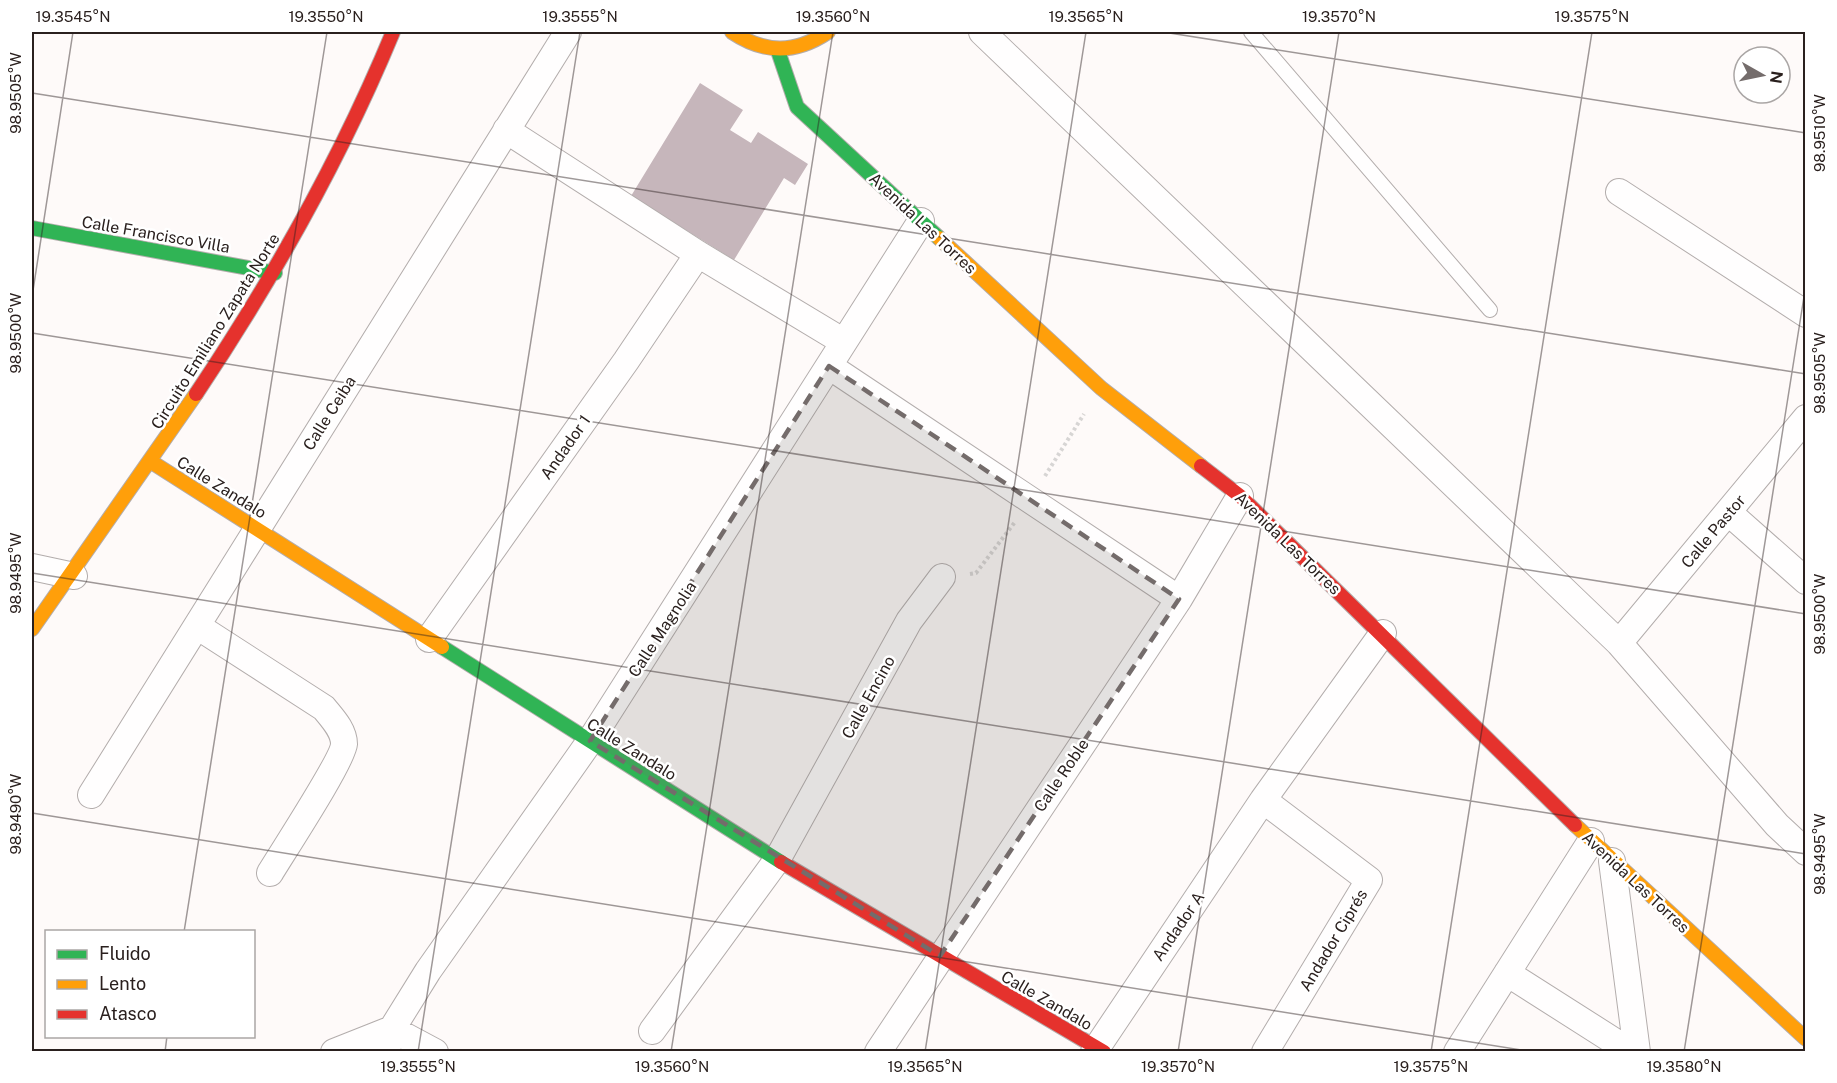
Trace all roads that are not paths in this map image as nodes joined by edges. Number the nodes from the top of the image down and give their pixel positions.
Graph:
1 (393, 32) edge
2 (568, 32) edge
3 (732, 32) edge
4 (828, 32) edge
5 (982, 32) edge
6 (1251, 32) edge
7 (778, 51) junction
8 (506, 130) junction
9 (1619, 192) dead end
10 (921, 221) junction
11 (32, 228) edge
12 (698, 254) junction
13 (275, 273) junction
14 (1490, 310) dead end
15 (1806, 314) edge
16 (844, 342) junction
17 (829, 366) junction
18 (1806, 418) edge
19 (150, 461) junction
20 (1240, 496) junction
21 (1728, 512) junction
22 (257, 529) junction
23 (32, 567) edge
24 (74, 576) junction
25 (942, 577) road end
26 (1806, 581) edge
27 (1179, 599) junction
28 (196, 626) junction
29 (32, 629) edge
30 (1383, 633) junction
31 (429, 639) junction
32 (1619, 643) junction
33 (590, 741) junction
34 (91, 795) dead end
35 (1263, 800) junction
36 (1591, 841) junction
37 (1806, 852) edge
38 (777, 860) junction
39 (1612, 861) junction
40 (270, 873) dead end
41 (940, 956) junction
42 (1507, 973) junction
43 (652, 1031) dead end
44 (1806, 1039) edge
45 (389, 1040) edge
46 (1098, 1050) edge
47 (334, 1052) edge
48 (435, 1052) edge
49 (878, 1052) edge
50 (1264, 1052) edge
51 (1457, 1052) edge
52 (1631, 1052) edge
53 (1637, 1052) edge

1 - 13 street, Circuito Emiliano Zapata Norte
2 - 8 street, Calle Ceiba
3 - 7 street
4 - 7 street
5 - 32 street
6 - 14 lane
7 - 10 street, Avenida Las Torres
8 - 12 street
8 - 22 street, Calle Ceiba
9 - 15 street
10 - 16 street, Calle Magnolia
10 - 20 street, Avenida Las Torres
11 - 13 street, Calle Francisco Villa
12 - 16 street
12 - 31 street, Andador 1
13 - 19 street, Circuito Emiliano Zapata Norte
16 - 17 street, Calle Magnolia
17 - 27 street
17 - 33 street, Calle Magnolia
18 - 21 street, Calle Pastor
19 - 22 street, Calle Zandalo
19 - 24 street, Circuito Emiliano Zapata Norte
20 - 27 street, Calle Roble
20 - 30 street, Avenida Las Torres
21 - 26 street
21 - 32 street, Calle Pastor
22 - 28 street, Calle Ceiba
22 - 31 street, Calle Zandalo
23 - 24 street
24 - 29 street, Circuito Emiliano Zapata Norte
25 - 38 street, Calle Encino
27 - 41 street, Calle Roble
28 - 34 street, Calle Ceiba
28 - 40 street
30 - 35 street, Andador A
30 - 36 street, Avenida Las Torres
31 - 33 street, Calle Zandalo
32 - 37 street
33 - 38 street, Calle Zandalo
33 - 45 street, Calle Magnolia
35 - 46 street, Andador A
35 - 50 street, Andador Ciprés
36 - 39 street, Avenida Las Torres
36 - 42 street
38 - 41 street, Calle Zandalo
38 - 43 street, Calle Encino
39 - 44 street, Avenida Las Torres
39 - 53 street
41 - 46 street, Calle Zandalo
41 - 49 street, Calle Roble
42 - 51 street
42 - 52 street
45 - 47 street
45 - 48 street

